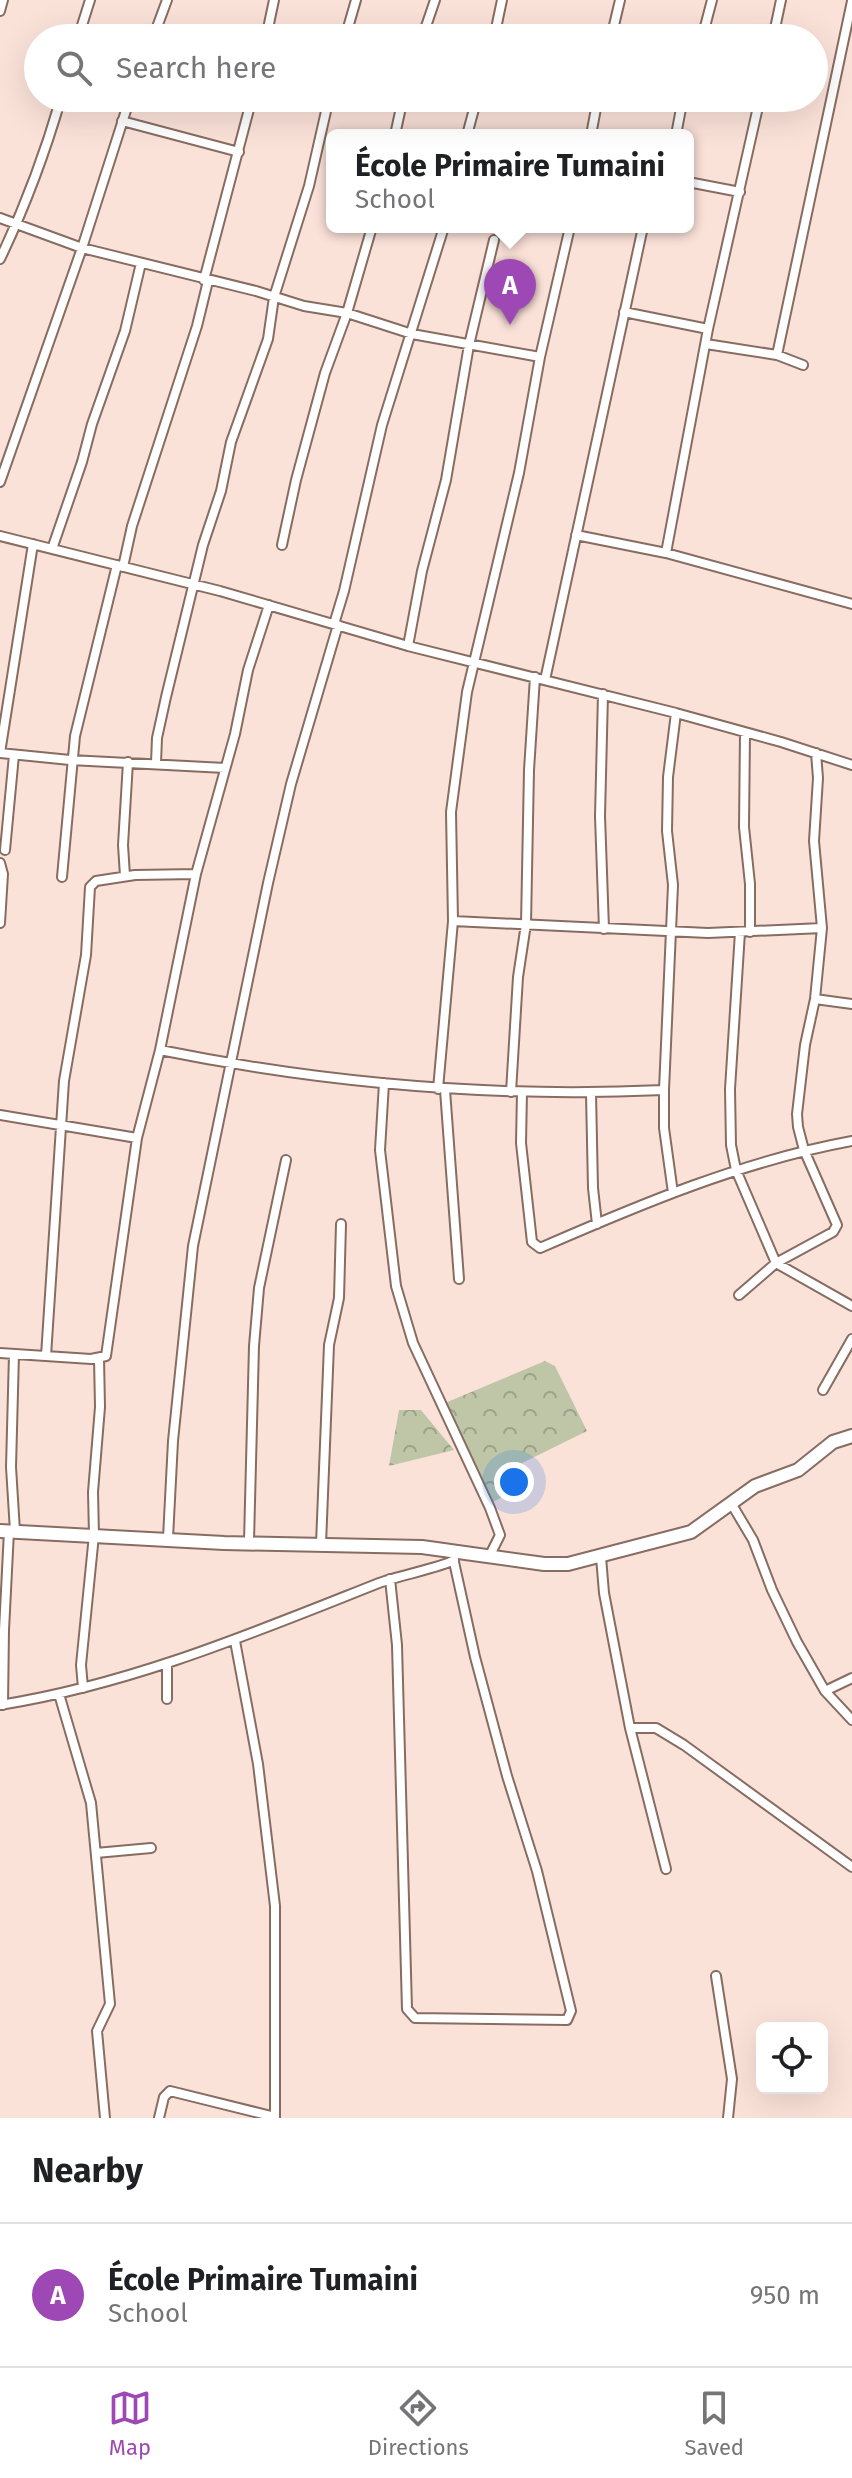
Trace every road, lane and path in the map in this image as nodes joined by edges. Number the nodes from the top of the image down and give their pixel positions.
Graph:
1 (3, 0) edge
2 (90, 0) edge
3 (167, 0) edge
4 (274, 0) edge
5 (356, 0) edge
6 (435, 0) edge
7 (502, 0) edge
8 (620, 0) edge
9 (712, 0) edge
10 (781, 0) edge
11 (852, 1) edge
12 (0, 11) edge
13 (82, 24) edge
14 (158, 24) edge
15 (269, 24) edge
16 (349, 24) edge
17 (427, 24) edge
18 (497, 24) edge
19 (614, 24) edge
20 (706, 24) edge
21 (776, 24) edge
22 (57, 112) edge
23 (125, 112) edge
24 (249, 112) edge
25 (326, 112) edge
26 (757, 112) edge
27 (122, 121) junction
28 (239, 152) junction
29 (694, 183) edge
30 (740, 192) junction
31 (0, 218) edge
32 (16, 225) junction
33 (370, 233) edge
34 (442, 233) edge
35 (569, 233) edge
36 (642, 233) edge
37 (494, 240) dead end
38 (82, 248) junction
39 (0, 259) edge
40 (141, 263) junction
41 (206, 280) junction
42 (274, 297) junction
43 (624, 312) junction
44 (347, 313) junction
45 (708, 329) junction
46 (412, 334) junction
47 (706, 344) junction
48 (469, 345) junction
49 (777, 355) junction
50 (540, 357) junction
51 (803, 365) dead end
52 (0, 482) edge
53 (576, 535) junction
54 (0, 536) edge
55 (33, 544) junction
56 (282, 545) dead end
57 (52, 549) junction
58 (666, 553) junction
59 (120, 566) junction
60 (194, 585) junction
61 (852, 604) edge
62 (269, 605) junction
63 (336, 624) junction
64 (408, 646) junction
65 (476, 662) junction
66 (535, 677) junction
67 (545, 680) junction
68 (603, 694) junction
69 (676, 713) junction
70 (745, 733) junction
71 (0, 753) edge
72 (816, 753) junction
73 (14, 755) junction
74 (72, 760) junction
75 (128, 762) junction
76 (156, 763) junction
77 (852, 765) edge
78 (225, 768) junction
79 (5, 850) dead end
80 (0, 863) edge
81 (196, 874) junction
82 (125, 876) junction
83 (62, 877) dead end
84 (453, 921) junction
85 (0, 923) edge
86 (526, 924) junction
87 (822, 928) junction
88 (604, 929) junction
89 (745, 932) junction
90 (670, 933) junction
91 (815, 999) junction
92 (852, 1004) edge
93 (160, 1050) junction
94 (232, 1065) junction
95 (384, 1083) junction
96 (442, 1090) junction
97 (664, 1090) junction
98 (511, 1092) junction
99 (522, 1092) junction
100 (591, 1094) junction
101 (0, 1115) edge
102 (62, 1124) junction
103 (137, 1138) junction
104 (852, 1141) edge
105 (804, 1150) junction
106 (286, 1160) dead end
107 (736, 1170) junction
108 (673, 1193) junction
109 (341, 1224) dead end
110 (597, 1224) junction
111 (776, 1263) junction
112 (459, 1279) dead end
113 (739, 1295) dead end
114 (852, 1306) edge
115 (852, 1339) edge
116 (0, 1353) edge
117 (14, 1354) junction
118 (46, 1356) junction
119 (99, 1358) junction
120 (823, 1390) dead end
121 (852, 1436) edge
122 (731, 1503) junction
123 (8, 1531) edge
124 (94, 1535) junction
125 (168, 1538) junction
126 (249, 1541) junction
127 (321, 1544) junction
128 (455, 1557) junction
129 (489, 1557) junction
130 (601, 1557) junction
131 (390, 1579) junction
132 (235, 1641) junction
133 (167, 1663) junction
134 (852, 1678) edge
135 (83, 1688) junction
136 (825, 1691) junction
137 (59, 1694) junction
138 (167, 1699) dead end
139 (2, 1705) edge
140 (852, 1720) edge
141 (630, 1728) junction
142 (151, 1848) dead end
143 (96, 1853) junction
144 (852, 1867) edge
145 (666, 1869) dead end
146 (716, 1976) dead end
147 (105, 2118) edge
148 (159, 2118) edge
149 (275, 2118) edge
150 (728, 2118) edge

1 - 12 street
2 - 13 street
3 - 14 street
4 - 15 street
5 - 16 street
6 - 17 street
7 - 18 street
8 - 19 street
9 - 20 street
10 - 21 street
11 - 49 street
22 - 32 street
23 - 27 street
24 - 28 street
25 - 42 street
26 - 30 street
27 - 28 street
27 - 38 street
28 - 41 street
29 - 30 street
30 - 45 street
31 - 32 street
32 - 38 street
32 - 39 street
33 - 44 street
34 - 46 street
35 - 50 street
36 - 43 street
37 - 48 street
38 - 40 street
38 - 52 street
40 - 41 street
40 - 57 street
41 - 42 street
41 - 59 street
42 - 44 street
42 - 60 street
43 - 45 street
43 - 53 street
44 - 46 street
44 - 56 street
45 - 47 street
46 - 48 street
46 - 63 street
47 - 49 street
47 - 58 street
48 - 50 street
48 - 64 street
49 - 51 street
50 - 65 street
53 - 58 street
53 - 67 street
54 - 55 street
55 - 57 street
55 - 71 street
57 - 59 street
58 - 61 street
59 - 60 street
59 - 74 street
60 - 62 street
60 - 76 street
62 - 63 street
62 - 78 street
63 - 64 street
63 - 94 street
64 - 65 street
65 - 66 street
65 - 84 street
66 - 67 street
66 - 86 street
67 - 68 street
68 - 69 street
68 - 88 street
69 - 70 street
69 - 90 street
70 - 72 street
70 - 89 street
71 - 73 street
72 - 77 street
72 - 87 street
73 - 74 street
73 - 79 street
74 - 75 street
74 - 83 street
75 - 76 street
75 - 82 street
76 - 78 street
78 - 81 street
80 - 85 street
81 - 82 street
81 - 93 street
82 - 102 street
84 - 86 street
84 - 96 street
86 - 88 street
86 - 98 street
87 - 89 street
87 - 91 street
88 - 90 street
89 - 90 street
89 - 107 street
90 - 97 street
91 - 92 street
91 - 105 street
93 - 94 street
93 - 103 street
94 - 95 street
94 - 125 street
95 - 96 street
95 - 129 street
96 - 98 street
96 - 112 street
97 - 100 street
97 - 108 street
98 - 99 street
99 - 100 street
99 - 110 street
100 - 110 street
101 - 102 street
102 - 103 street
102 - 118 street
103 - 119 street
104 - 105 street
105 - 107 street
105 - 111 street
106 - 126 street
107 - 108 street
107 - 111 street
108 - 110 street
109 - 127 street
111 - 113 street
111 - 114 street
115 - 120 street
116 - 117 street
117 - 118 street
117 - 123 street
118 - 119 street
119 - 124 street
121 - 122 street
122 - 130 street
122 - 136 street
123 - 124 street
123 - 139 street
124 - 125 street
124 - 135 street
125 - 126 street
126 - 127 street
127 - 128 street
128 - 129 street
128 - 131 street
128 - 131 street
129 - 130 street
130 - 141 street
131 - 132 street
132 - 133 street
132 - 149 street
133 - 135 street
133 - 138 street
134 - 136 street
135 - 137 street
136 - 140 street
137 - 139 street
137 - 143 street
141 - 144 street
141 - 145 street
142 - 143 street
143 - 147 street
146 - 150 street
148 - 149 street

